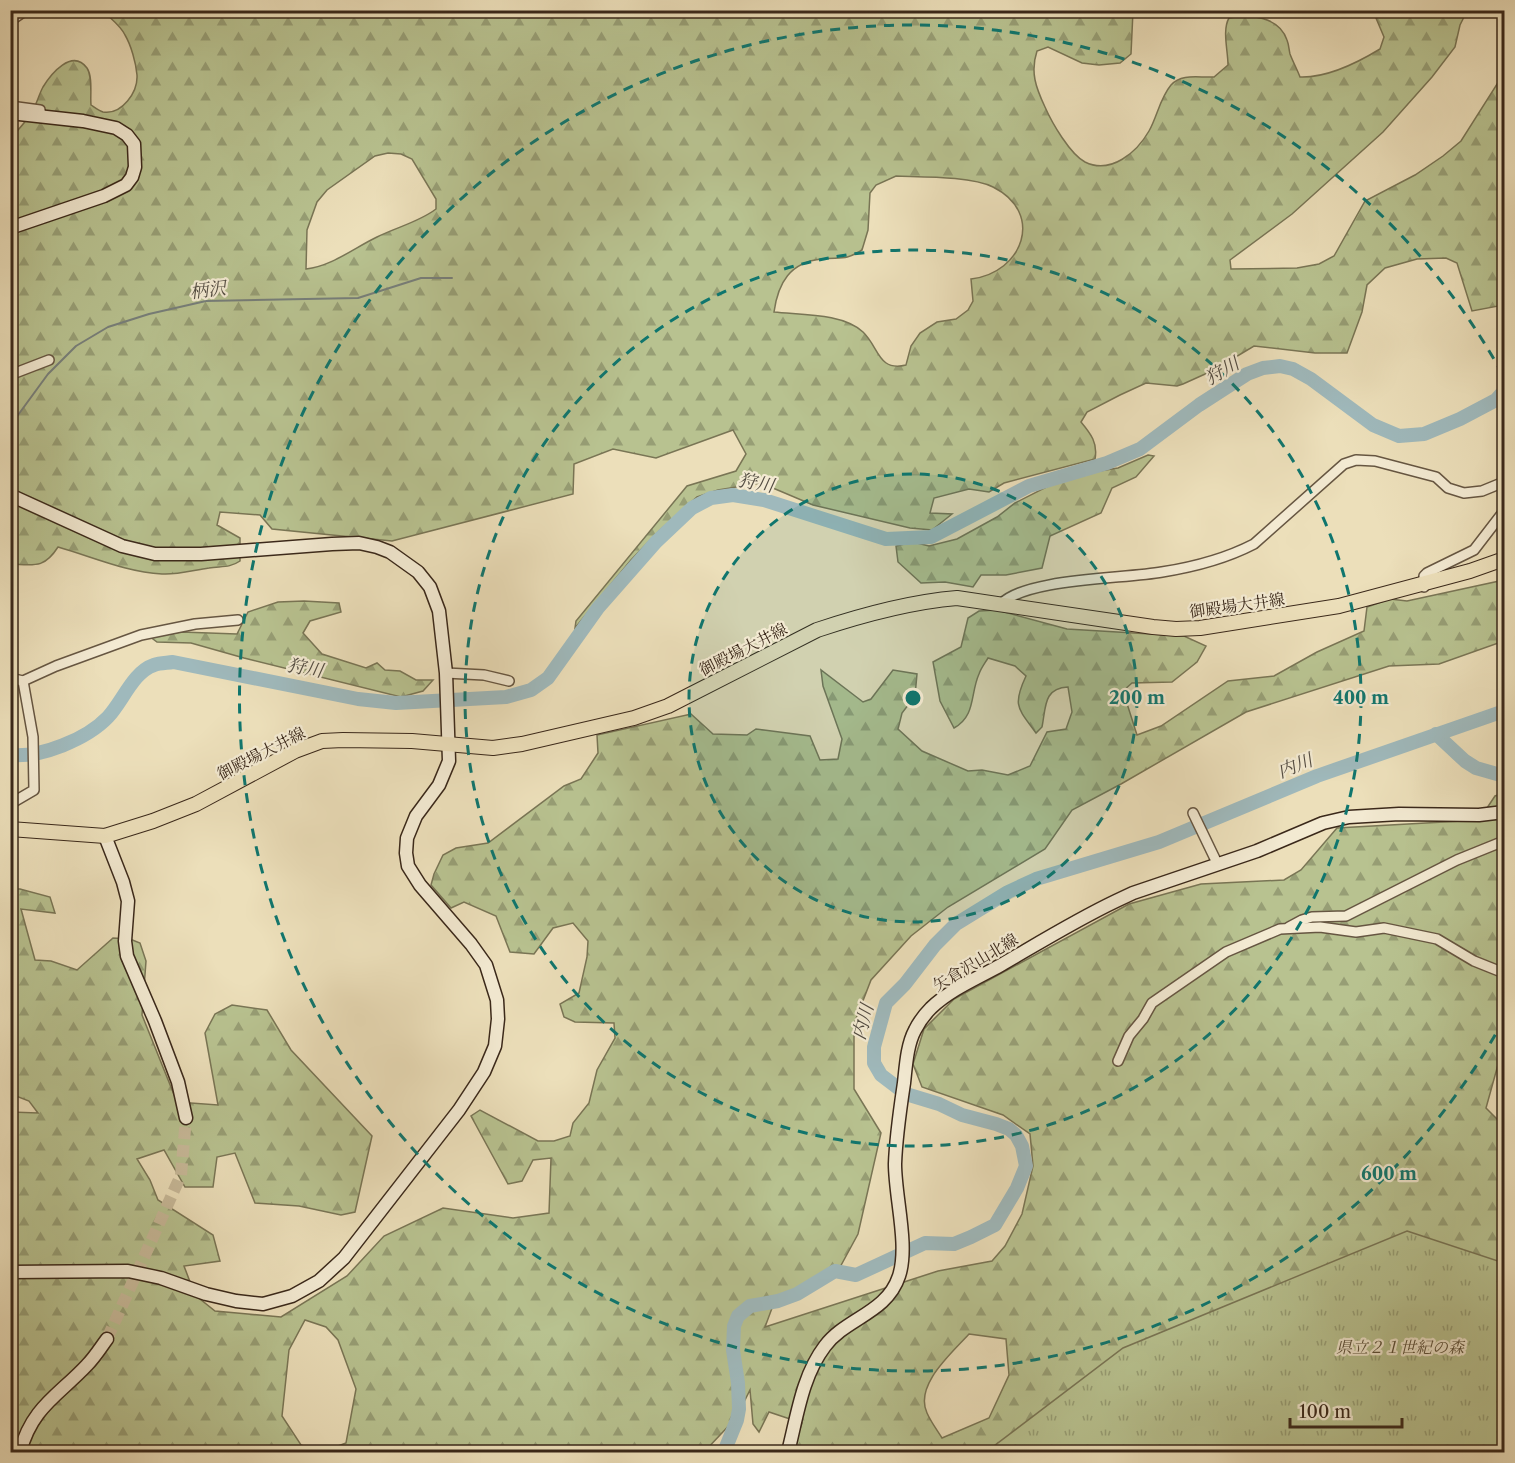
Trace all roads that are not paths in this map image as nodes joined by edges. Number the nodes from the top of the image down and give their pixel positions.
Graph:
1 (26, 10) edge
2 (10, 21) edge
3 (10, 106) edge
4 (10, 113) edge
5 (41, 117) junction
6 (10, 228) edge
7 (49, 360) dead end
8 (10, 375) edge
9 (1504, 482) edge
10 (10, 495) edge
11 (1504, 511) edge
12 (1504, 559) edge
13 (1424, 587) junction
14 (1001, 604) junction
15 (238, 620) dead end
16 (10, 678) edge
17 (446, 678) junction
18 (23, 681) junction
19 (509, 681) dead end
20 (449, 738) junction
21 (10, 804) edge
22 (1504, 812) edge
23 (1193, 813) dead end
24 (10, 829) edge
25 (105, 836) junction
26 (1504, 841) edge
27 (1218, 865) junction
28 (1289, 927) junction
29 (1504, 973) edge
30 (1118, 1061) dead end
31 (186, 1118) tunnel mouth
32 (10, 1272) edge
33 (107, 1338) tunnel mouth
34 (1232, 1451) edge
35 (20, 1452) edge
36 (788, 1452) edge
37 (1215, 1452) edge

1 - 2 street
3 - 5 street
4 - 5 street
5 - 6 street
7 - 8 street
9 - 14 street
10 - 17 street
11 - 13 street
12 - 13 main road, 御殿場大井線
13 - 14 main road, 御殿場大井線
14 - 20 main road, 御殿場大井線
15 - 18 street
16 - 18 street
17 - 19 street
17 - 20 street
18 - 21 street
20 - 25 main road, 御殿場大井線
20 - 32 street
22 - 27 street, 矢倉沢山北線
23 - 27 street
24 - 25 main road, 御殿場大井線
25 - 31 street
26 - 28 street
27 - 36 street, 矢倉沢山北線
28 - 29 street
28 - 30 street
33 - 35 street
34 - 37 street

